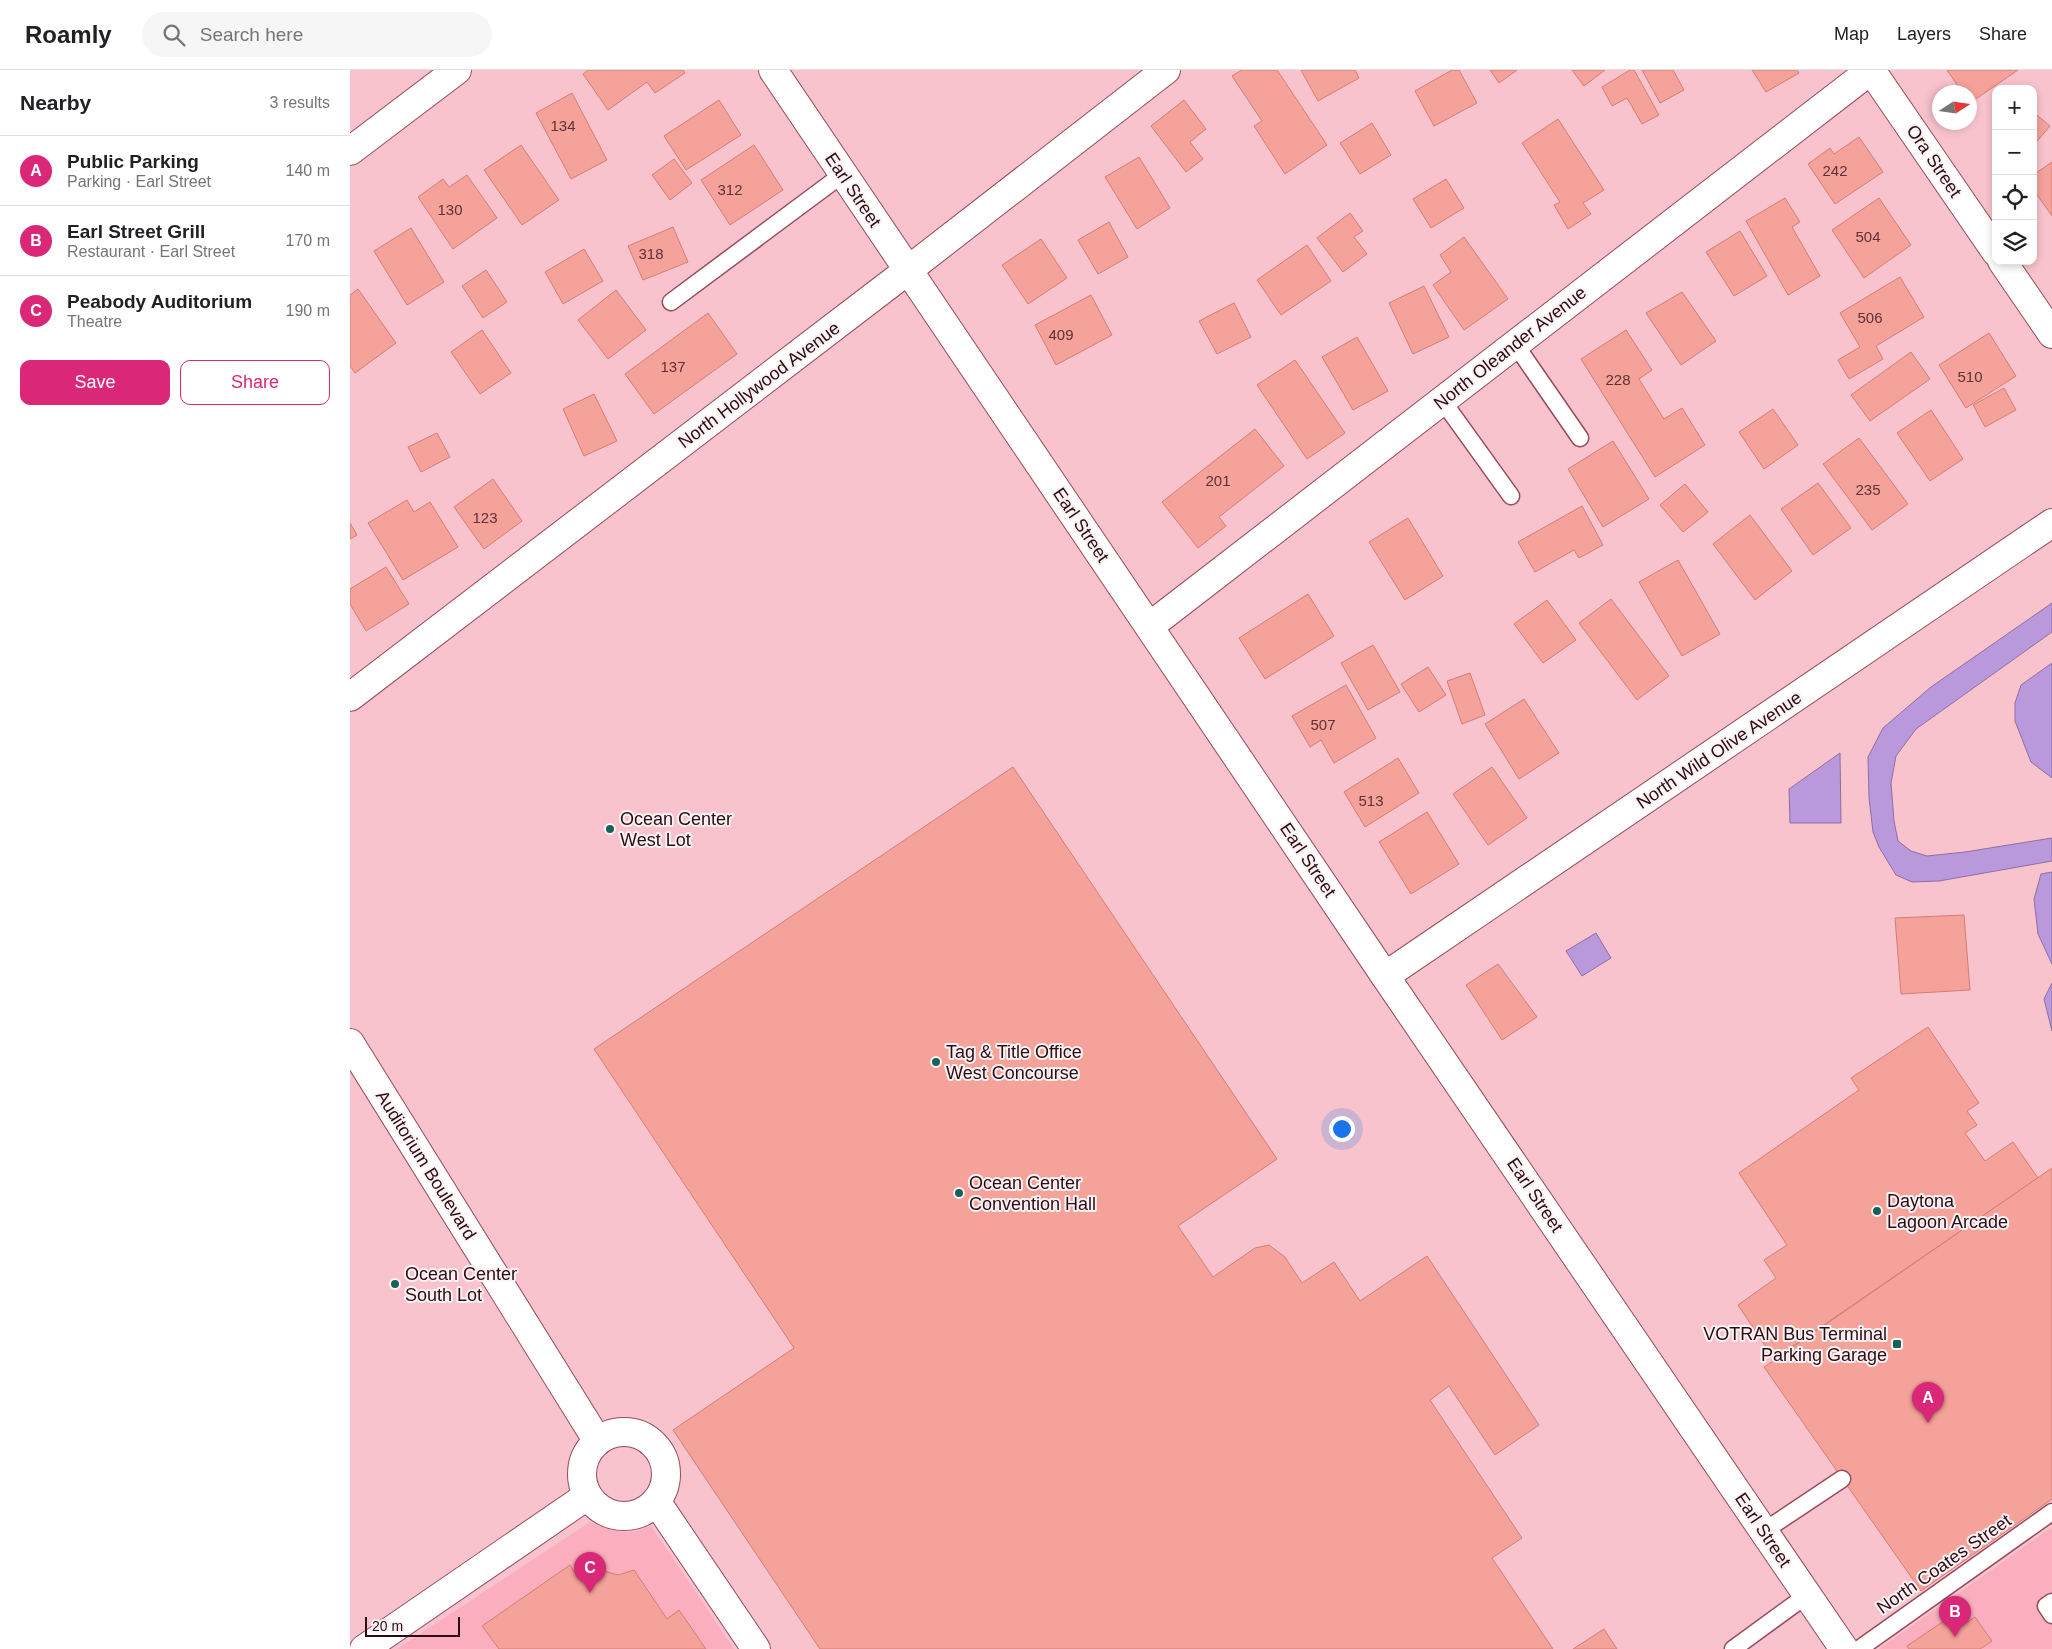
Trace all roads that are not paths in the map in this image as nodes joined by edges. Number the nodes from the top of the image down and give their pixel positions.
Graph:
1 (457, 70) edge
2 (773, 70) edge
3 (1166, 70) edge
4 (1871, 70) edge
5 (350, 151) edge
6 (843, 174) junction
7 (1992, 246) edge
8 (2005, 265) edge
9 (907, 271) junction
10 (671, 302) dead end
11 (2052, 334) edge
12 (1515, 344) junction
13 (1442, 400) junction
14 (1580, 438) dead end
15 (1511, 496) dead end
16 (2052, 523) edge
17 (1150, 626) junction
18 (350, 697) edge
19 (1385, 976) junction
20 (350, 1043) edge
21 (597, 1440) junction
22 (1842, 1479) dead end
23 (587, 1496) junction
24 (656, 1501) junction
25 (2052, 1512) edge
26 (1764, 1532) junction
27 (1807, 1595) junction
28 (2052, 1602) edge
29 (2052, 1615) edge
30 (364, 1649) edge
31 (756, 1649) edge
32 (1732, 1649) edge
33 (1844, 1649) edge
34 (1859, 1649) edge

1 - 5 street
2 - 6 street, Earl Street
3 - 9 street, North Hollywood Avenue
4 - 7 street, Ora Street
4 - 12 street, North Oleander Avenue
6 - 9 street, Earl Street
6 - 10 lane
8 - 11 street
9 - 17 street, Earl Street
9 - 18 street, North Hollywood Avenue
12 - 13 street, North Oleander Avenue
12 - 14 lane
13 - 15 lane
13 - 17 street, North Oleander Avenue
16 - 19 street, North Wild Olive Avenue
17 - 19 street, Earl Street
19 - 26 street, Earl Street
20 - 21 street, Auditorium Boulevard
21 - 23 street
21 - 24 street
22 - 26 lane
23 - 24 street
23 - 30 street
24 - 31 street
25 - 34 lane, North Coates Street
26 - 27 street, Earl Street
27 - 32 lane
27 - 33 street, Earl Street
28 - 29 lane

